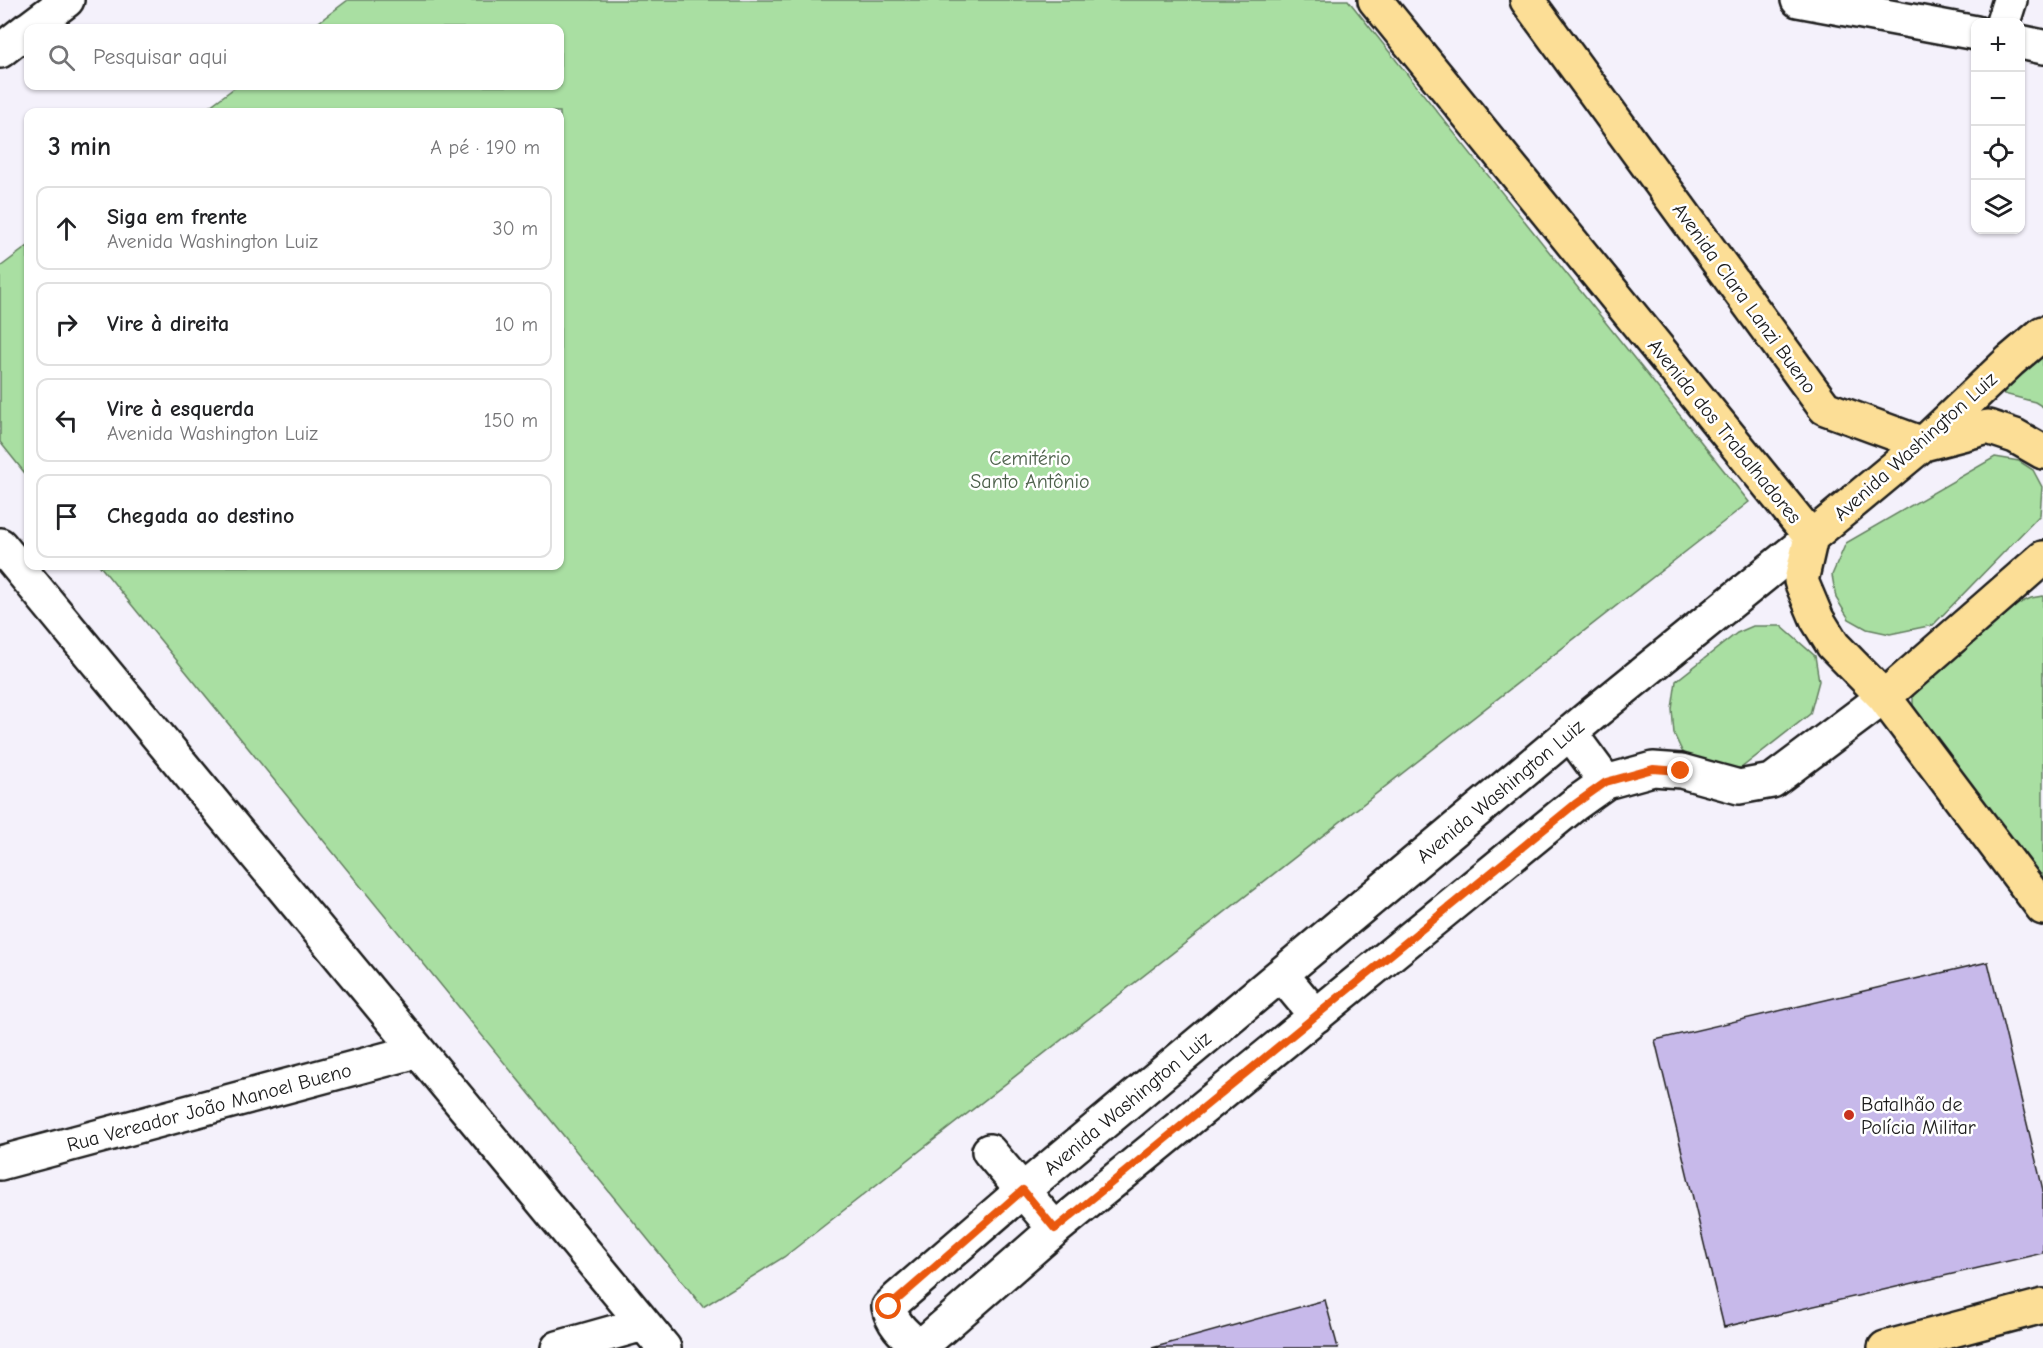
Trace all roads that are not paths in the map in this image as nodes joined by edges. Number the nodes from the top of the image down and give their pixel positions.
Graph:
1 (67, 0) edge
2 (1375, 0) edge
3 (1527, 0) edge
4 (1798, 0) edge
5 (2010, 0) edge
6 (2004, 18) edge
7 (36, 24) edge
8 (1971, 32) edge
9 (24, 33) edge
10 (2025, 43) edge
11 (2043, 47) edge
12 (0, 51) edge
13 (2043, 333) edge
14 (1923, 444) junction
15 (2043, 452) edge
16 (1811, 537) junction
17 (0, 544) edge
18 (2043, 558) edge
19 (1884, 697) junction
20 (1570, 733) junction
21 (1606, 782) junction
22 (2043, 908) edge
23 (1282, 975) junction
24 (1316, 1016) junction
25 (417, 1051) junction
26 (989, 1151) dead end
27 (0, 1163) edge
28 (1023, 1190) junction
29 (1055, 1229) junction
30 (2043, 1306) edge
31 (654, 1336) edge
32 (558, 1348) edge
33 (1885, 1348) edge

1 - 7 street
2 - 16 main road, Avenida dos Trabalhadores
3 - 14 main road, Avenida Clara Lanzi Bueno
4 - 8 street
5 - 6 street
9 - 12 street
10 - 11 street
13 - 14 main road, Avenida Washington Luiz
14 - 15 main road
14 - 16 main road, Avenida Washington Luiz
16 - 19 main road, Avenida dos Trabalhadores
16 - 20 street, Avenida Washington Luiz
17 - 25 street
18 - 19 main road, Avenida Washington Luiz
19 - 21 street, Avenida Washington Luiz
19 - 22 main road, Avenida dos Trabalhadores
20 - 21 street
20 - 23 street, Avenida Washington Luiz
21 - 24 street, Avenida Washington Luiz
23 - 24 street
23 - 28 street, Avenida Washington Luiz
24 - 29 street, Avenida Washington Luiz
25 - 27 street, Rua Vereador João Manoel Bueno
25 - 31 street
26 - 28 street
28 - 29 street
28 - 29 street, Avenida Washington Luiz
30 - 33 main road
31 - 32 street

